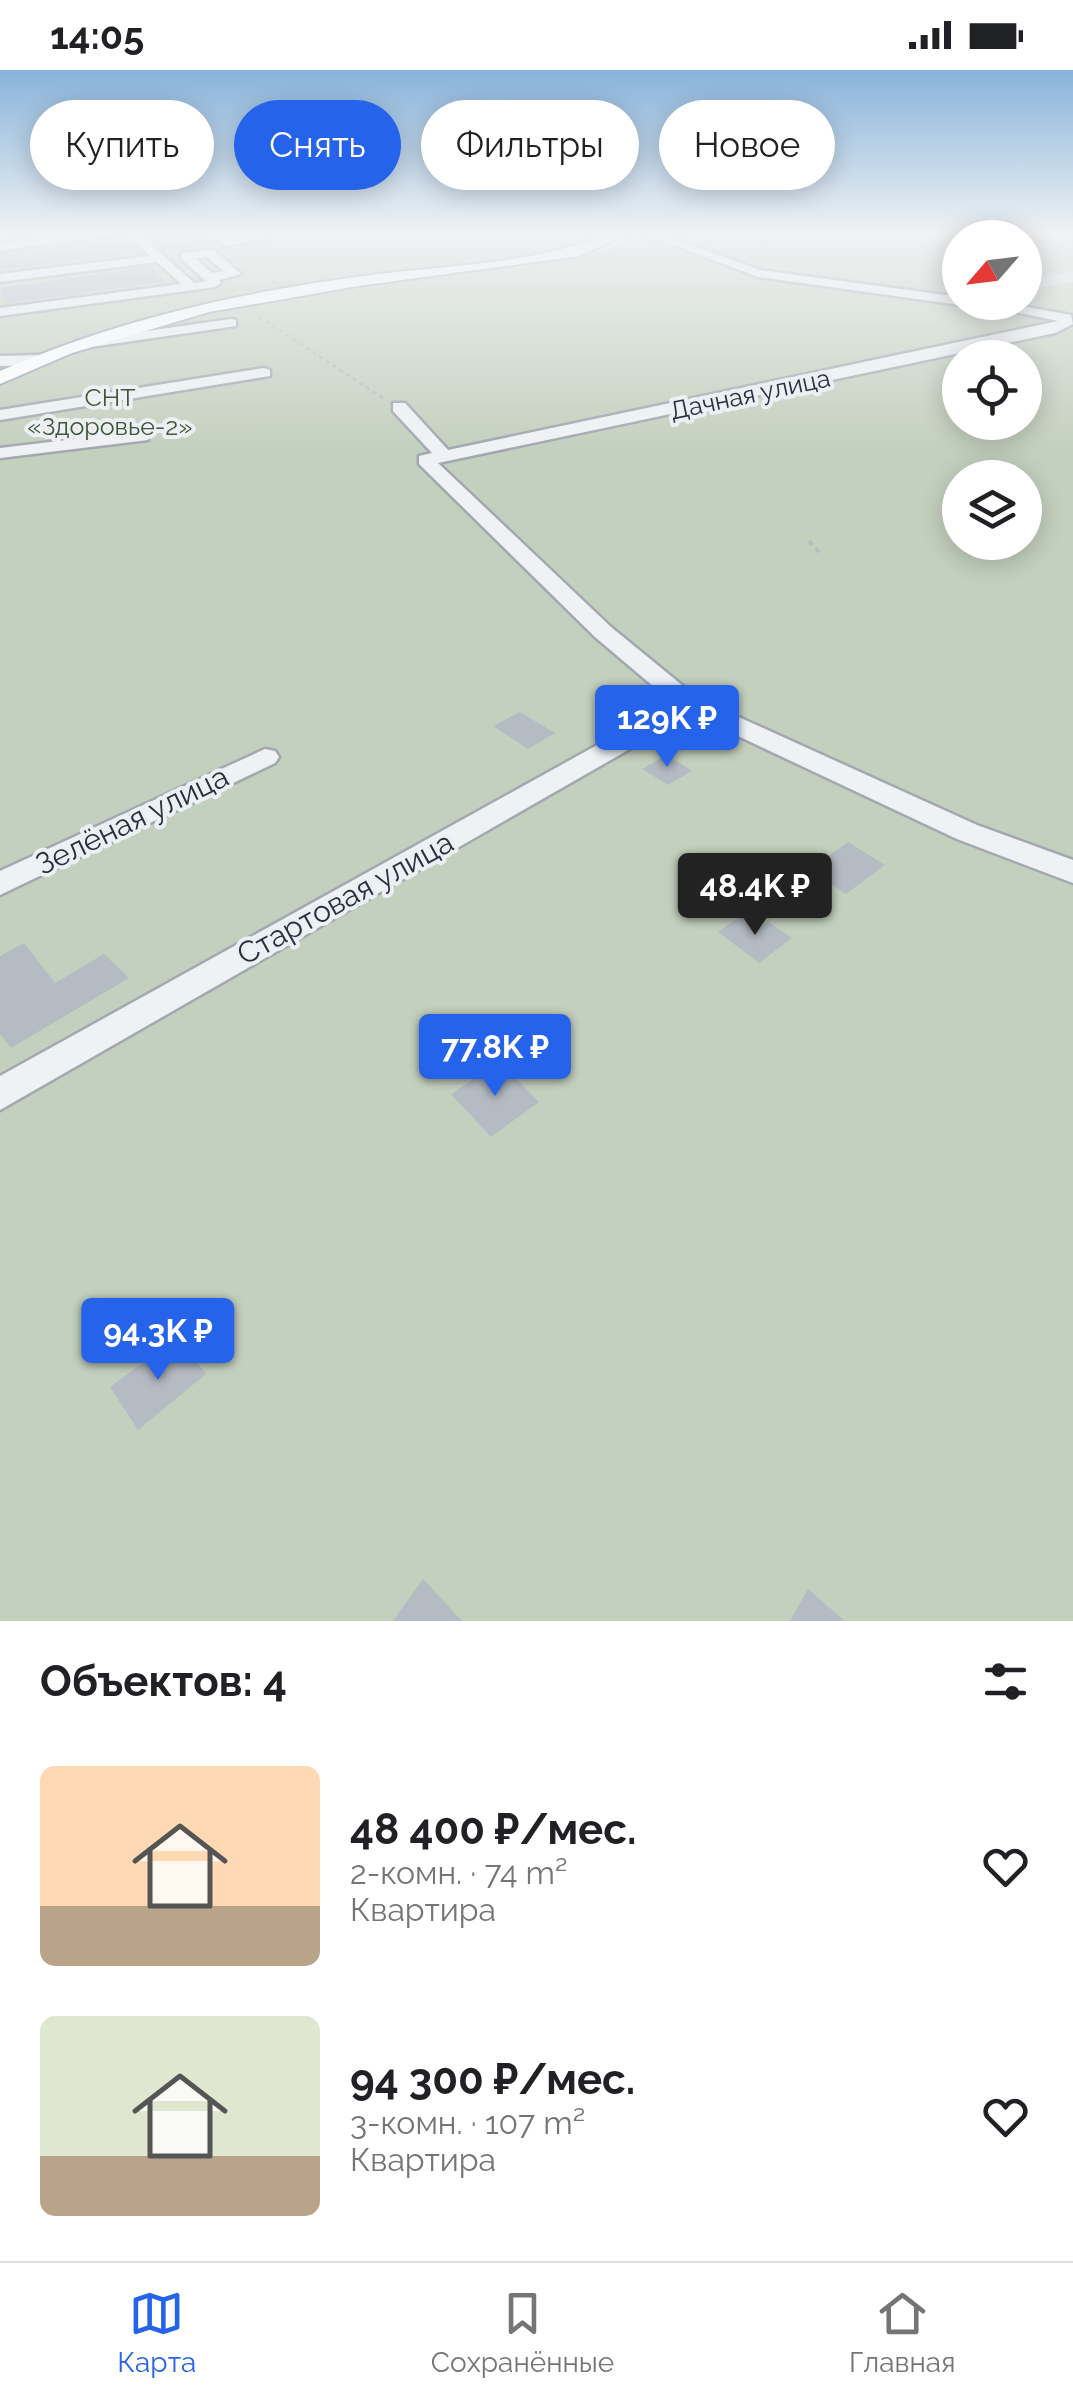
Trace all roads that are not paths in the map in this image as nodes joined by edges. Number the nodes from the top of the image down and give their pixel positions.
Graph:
1 (61, 305) edge
2 (71, 305) edge
3 (218, 305) edge
4 (0, 314) edge
5 (1042, 314) edge
6 (1072, 319) edge
7 (231, 323) dead end
8 (74, 346) junction
9 (39, 360) junction
10 (0, 361) edge
11 (264, 373) dead end
12 (0, 378) edge
13 (399, 407) road end
14 (0, 415) edge
15 (142, 436) dead end
16 (0, 453) edge
17 (435, 458) junction
18 (690, 704) junction
19 (265, 757) dead end
20 (1073, 872) edge
21 (0, 884) edge
22 (0, 1094) edge

1 - 4 street
2 - 4 street
3 - 8 main road
5 - 6 street
6 - 17 street, Дачная улица
7 - 8 street
8 - 9 main road
9 - 10 street
9 - 12 main road
11 - 14 street
13 - 17 street
15 - 16 street
17 - 18 street
18 - 20 street
18 - 22 street, Стартовая улица
19 - 21 street, Зелёная улица

